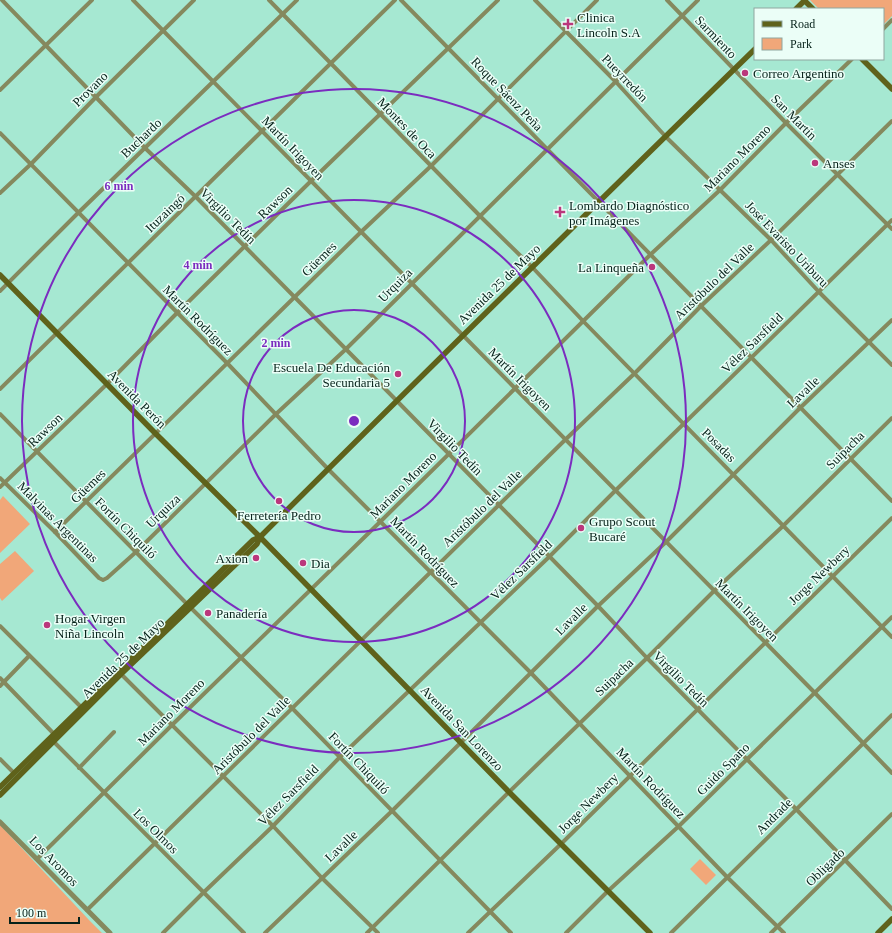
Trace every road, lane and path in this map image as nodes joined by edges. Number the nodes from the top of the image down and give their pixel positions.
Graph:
1 (2, 0) edge
2 (92, 0) edge
3 (133, 0) edge
4 (194, 0) edge
5 (269, 0) edge
6 (297, 0) edge
7 (395, 0) edge
8 (401, 0) edge
9 (498, 0) edge
10 (535, 0) edge
11 (597, 0) edge
12 (666, 0) edge
13 (698, 0) edge
14 (804, 0) edge
15 (797, 8) edge
16 (811, 8) edge
17 (283, 14) junction
18 (682, 15) junction
19 (892, 20) edge
20 (884, 28) edge
21 (163, 30) junction
22 (565, 31) junction
23 (46, 45) junction
24 (448, 48) junction
25 (754, 50) edge
26 (851, 60) edge
27 (863, 60) edge
28 (331, 64) junction
29 (734, 70) junction
30 (214, 81) junction
31 (616, 82) junction
32 (892, 89) edge
33 (0, 90) edge
34 (96, 97) junction
35 (498, 97) junction
36 (380, 115) junction
37 (892, 121) edge
38 (786, 123) junction
39 (263, 131) junction
40 (0, 133) edge
41 (666, 137) junction
42 (145, 148) junction
43 (548, 150) junction
44 (31, 164) junction
45 (430, 166) junction
46 (838, 174) junction
47 (311, 181) junction
48 (720, 190) junction
49 (0, 193) edge
50 (196, 197) junction
51 (599, 203) junction
52 (78, 213) junction
53 (480, 217) junction
54 (892, 220) edge
55 (888, 224) junction
56 (892, 229) edge
57 (362, 231) junction
58 (771, 240) junction
59 (244, 246) junction
60 (650, 255) junction
61 (128, 263) junction
62 (533, 268) junction
63 (0, 275) edge
64 (412, 282) junction
65 (8, 283) junction
66 (0, 291) edge
67 (819, 292) junction
68 (295, 298) junction
69 (701, 306) junction
70 (177, 313) junction
71 (892, 320) edge
72 (584, 322) junction
73 (57, 333) junction
74 (462, 335) junction
75 (869, 342) junction
76 (345, 350) junction
77 (752, 358) junction
78 (228, 364) junction
79 (892, 365) edge
80 (635, 373) junction
81 (107, 384) junction
82 (0, 389) edge
83 (515, 389) junction
84 (397, 401) junction
85 (800, 408) junction
86 (0, 414) edge
87 (276, 414) junction
88 (892, 418) edge
89 (684, 424) junction
90 (156, 434) junction
91 (566, 439) junction
92 (37, 451) junction
93 (448, 454) junction
94 (851, 459) junction
95 (328, 469) junction
96 (734, 474) junction
97 (0, 478) edge
98 (5, 483) junction
99 (206, 483) junction
100 (0, 487) edge
101 (616, 490) junction
102 (892, 501) edge
103 (86, 502) junction
104 (499, 506) junction
105 (892, 518) edge
106 (381, 521) junction
107 (783, 526) junction
108 (55, 532) junction
109 (260, 537) junction
110 (666, 541) junction
111 (136, 552) junction
112 (549, 557) junction
113 (431, 572) junction
114 (832, 576) junction
115 (103, 580) joint
116 (311, 589) junction
117 (714, 591) junction
118 (189, 606) junction
119 (598, 606) junction
120 (892, 616) edge
121 (480, 623) junction
122 (0, 626) edge
123 (882, 627) junction
124 (892, 637) edge
125 (362, 640) junction
126 (764, 642) junction
127 (29, 656) junction
128 (241, 657) junction
129 (647, 658) junction
130 (120, 672) junction
131 (531, 673) junction
132 (0, 678) edge
133 (4, 682) junction
134 (0, 686) edge
135 (410, 690) junction
136 (814, 692) junction
137 (82, 706) junction
138 (292, 708) junction
139 (697, 709) junction
140 (892, 715) edge
141 (579, 724) junction
142 (172, 725) junction
143 (114, 732) dead end
144 (54, 738) junction
145 (460, 742) junction
146 (863, 743) junction
147 (340, 757) junction
148 (0, 759) edge
149 (746, 759) junction
150 (79, 768) junction
151 (14, 773) junction
152 (892, 773) edge
153 (630, 776) junction
154 (223, 777) junction
155 (0, 787) edge
156 (509, 792) junction
157 (104, 793) junction
158 (0, 795) edge
159 (796, 809) junction
160 (392, 810) junction
161 (892, 814) edge
162 (0, 822) edge
163 (273, 826) junction
164 (679, 826) junction
165 (154, 843) junction
166 (562, 844) junction
167 (37, 859) junction
168 (441, 861) junction
169 (846, 861) junction
170 (728, 877) junction
171 (322, 878) junction
172 (608, 891) junction
173 (203, 892) junction
174 (892, 909) edge
175 (87, 910) junction
176 (491, 912) junction
177 (892, 919) edge
178 (778, 926) junction
179 (373, 928) junction
180 (110, 933) edge
181 (163, 933) edge
182 (244, 933) edge
183 (265, 933) edge
184 (367, 933) edge
185 (378, 933) edge
186 (468, 933) edge
187 (511, 933) edge
188 (566, 933) edge
189 (650, 933) edge
190 (671, 933) edge
191 (771, 933) edge
192 (784, 933) edge
193 (878, 933) edge

1 - 23 street, Virgilio Tedín
2 - 23 street
3 - 21 street, Martín Irigoyen
4 - 21 street, Provano
5 - 17 street, Montes de Oca
6 - 17 street, Buchardo
7 - 28 street, Ituzaingó
8 - 24 street, Roque Sáenz Peña
9 - 24 street, Rawson
10 - 22 street, Pueyrredón
11 - 22 street, Güemes
12 - 18 street, Sarmiento
13 - 18 street, Urquiza
14 - 15 main road
14 - 16 main road
17 - 28 street, Montes de Oca
17 - 30 street, Buchardo
18 - 29 street, Sarmiento
18 - 31 street, Urquiza
19 - 20 street
21 - 30 street, Martín Irigoyen
21 - 34 street, Provano
22 - 31 street, Pueyrredón
22 - 35 street, Güemes
23 - 33 street
23 - 34 street, Virgilio Tedín
24 - 35 street, Roque Sáenz Peña
24 - 36 street, Rawson
25 - 29 main road, Avenida 25 de Mayo
26 - 38 street, Mariano Moreno
27 - 32 main road
28 - 36 street, Montes de Oca
28 - 39 street, Ituzaingó
29 - 38 street, San Martín
29 - 41 main road, Avenida 25 de Mayo
30 - 39 street, Martín Irigoyen
30 - 42 street, Buchardo
31 - 41 street, Pueyrredón
31 - 43 street, Urquiza
34 - 42 street, Virgilio Tedín
34 - 44 street, Provano
35 - 43 street, Roque Sáenz Peña
35 - 45 street, Güemes
36 - 45 street, Montes de Oca
36 - 47 street, Rawson
37 - 46 street, Aristóbulo del Valle
38 - 46 street, San Martín
38 - 48 street, Mariano Moreno
39 - 47 street, Martín Irigoyen
39 - 50 street, Ituzaingó
40 - 44 street, Martín Rodríguez
41 - 48 street, José Evaristo Uriburu
41 - 51 main road, Avenida 25 de Mayo
42 - 50 street, Virgilio Tedín
42 - 52 street, Buchardo
43 - 51 street, Roque Sáenz Peña
43 - 53 street, Urquiza
44 - 49 street, Provano
44 - 52 street, Martín Rodríguez
45 - 53 street, Montes de Oca
45 - 57 street, Güemes
46 - 55 street, San Martín
46 - 58 street, Aristóbulo del Valle
47 - 57 street, Martín Irigoyen
47 - 59 street, Rawson
48 - 58 street, José Evaristo Uriburu
48 - 60 street, Mariano Moreno
50 - 59 street, Virgilio Tedín
50 - 61 street, Ituzaingó
51 - 60 street, Roque Sáenz Peña
51 - 62 main road, Avenida 25 de Mayo
52 - 61 street, Martín Rodríguez
52 - 65 street, Buchardo
53 - 62 street, Montes de Oca
53 - 64 street, Urquiza
54 - 55 street, Vélez Sarsfield
55 - 56 street, San Martín
55 - 67 street, Vélez Sarsfield
57 - 64 street, Martín Irigoyen
57 - 68 street, Güemes
58 - 67 street, José Evaristo Uriburu
58 - 69 street, Aristóbulo del Valle
59 - 68 street, Virgilio Tedín
59 - 70 street, Rawson
60 - 69 street, Roque Sáenz Peña
60 - 72 street, Mariano Moreno
61 - 70 street, Martín Rodríguez
61 - 73 street, Ituzaingó
62 - 72 street, Posadas
62 - 74 main road, Avenida 25 de Mayo
63 - 65 main road, Avenida Perón
64 - 74 street, Martín Irigoyen
64 - 76 street, Urquiza
65 - 66 street, Buchardo
65 - 73 main road, Avenida Perón
67 - 75 street, José Evaristo Uriburu
67 - 77 street, Vélez Sarsfield
68 - 76 street, Virgilio Tedín
68 - 78 street, Güemes
69 - 77 street, Roque Sáenz Peña
69 - 80 street, Aristóbulo del Valle
70 - 78 street, Martín Rodríguez
70 - 81 street, Rawson
71 - 75 street, Lavalle
72 - 80 street, Posadas
72 - 83 street, Mariano Moreno
73 - 81 main road, Avenida Perón
73 - 82 street, Ituzaingó
74 - 83 street, Martín Irigoyen
74 - 84 main road, Avenida 25 de Mayo
75 - 79 street, José Evaristo Uriburu
75 - 85 street, Lavalle
76 - 84 street, Virgilio Tedín
76 - 87 street, Urquiza
77 - 85 street, Roque Sáenz Peña
77 - 89 street, Vélez Sarsfield
78 - 87 street, Martín Rodríguez
78 - 90 street, Güemes
80 - 89 street, Posadas
80 - 91 street, Aristóbulo del Valle
81 - 90 main road, Avenida Perón
81 - 92 street, Rawson
83 - 91 street, Martín Irigoyen
83 - 93 street, Mariano Moreno
84 - 93 street, Virgilio Tedín
84 - 95 main road, Avenida 25 de Mayo
85 - 94 street, Roque Sáenz Peña
85 - 96 street, Lavalle
86 - 92 street, Fortín Chiquiló
87 - 95 street, Martín Rodríguez
87 - 99 street, Urquiza
88 - 94 street, Suipacha
89 - 96 street, Posadas
89 - 101 street, Vélez Sarsfield
90 - 99 main road, Avenida Perón
90 - 103 street, Güemes
91 - 101 street, Martín Irigoyen
91 - 104 street, Aristóbulo del Valle
92 - 98 street, Rawson
92 - 103 street, Fortín Chiquiló
93 - 104 street, Virgilio Tedín
93 - 106 street, Mariano Moreno
94 - 102 street, Roque Sáenz Peña
94 - 107 street, Suipacha
95 - 106 street, Martín Rodríguez
95 - 109 main road, Avenida 25 de Mayo
96 - 107 street, Posadas
96 - 110 street, Lavalle
97 - 98 street, Malvinas Argentinas
98 - 100 street, Rawson
98 - 108 street, Malvinas Argentinas
99 - 109 main road, Avenida Perón
99 - 111 street, Urquiza
101 - 110 street, Martín Irigoyen
101 - 112 street, Vélez Sarsfield
103 - 108 street, Güemes
103 - 111 street, Fortín Chiquiló
104 - 112 street, Virgilio Tedín
104 - 113 street, Aristóbulo del Valle
105 - 114 street, Jorge Newbery
106 - 113 street, Martín Rodríguez
106 - 116 street, Mariano Moreno
107 - 114 street, Posadas
107 - 117 street, Suipacha
108 - 115 street, Malvinas Argentinas
109 - 116 main road, Avenida San Lorenzo
109 - 118 main road, Avenida 25 de Mayo
110 - 117 street, Martín Irigoyen
110 - 119 street, Lavalle
111 - 115 street, Urquiza
111 - 118 street, Fortín Chiquiló
112 - 119 street, Virgilio Tedín
112 - 121 street, Vélez Sarsfield
113 - 121 street, Martín Rodríguez
113 - 125 street, Aristóbulo del Valle
114 - 123 street, Posadas
114 - 126 street, Jorge Newbery
116 - 125 main road, Avenida San Lorenzo
116 - 128 street, Mariano Moreno
117 - 126 street, Martín Irigoyen
117 - 129 street, Suipacha
118 - 128 street, Fortín Chiquiló
118 - 130 main road, Avenida 25 de Mayo
119 - 129 street, Virgilio Tedín
119 - 131 street, Lavalle
120 - 123 street, Guido Spano
121 - 131 street, Martín Rodríguez
121 - 135 street, Vélez Sarsfield
122 - 127 street
123 - 124 street, Posadas
123 - 136 street, Guido Spano
125 - 135 main road, Avenida San Lorenzo
125 - 138 street, Aristóbulo del Valle
126 - 136 street, Martín Irigoyen
126 - 139 street, Jorge Newbery
127 - 133 street
127 - 137 street
128 - 138 street, Fortín Chiquiló
128 - 142 street, Mariano Moreno
129 - 139 street, Virgilio Tedín
129 - 141 street, Suipacha
130 - 137 main road, Avenida 25 de Mayo
130 - 142 street
130 - 144 main road, Avenida 25 de Mayo
131 - 141 street, Martín Rodríguez
131 - 145 street, Lavalle
132 - 133 street, Los Olmos
133 - 134 street
133 - 144 street, Los Olmos
135 - 145 main road, Avenida San Lorenzo
135 - 147 street, Vélez Sarsfield
136 - 146 street, Martín Irigoyen
136 - 149 street, Guido Spano
137 - 144 main road, Avenida 25 de Mayo
138 - 147 street, Fortín Chiquiló
138 - 154 street, Aristóbulo del Valle
139 - 149 street, Virgilio Tedín
139 - 153 street, Jorge Newbery
140 - 146 street, Andrade
141 - 153 street, Martín Rodríguez
141 - 156 street, Suipacha
142 - 154 street
142 - 157 street, Mariano Moreno
143 - 150 street
144 - 150 street, Los Olmos
144 - 151 main road, Avenida 25 de Mayo
144 - 158 main road, Avenida 25 de Mayo
145 - 156 main road, Avenida San Lorenzo
145 - 160 street, Lavalle
146 - 152 street, Martín Irigoyen
146 - 159 street, Andrade
147 - 160 street, Fortín Chiquiló
147 - 163 street, Vélez Sarsfield
148 - 151 street
149 - 159 street, Virgilio Tedín
149 - 164 street, Guido Spano
150 - 157 street, Los Olmos
151 - 155 main road, Avenida 25 de Mayo
153 - 164 street, Martín Rodríguez
153 - 166 street, Jorge Newbery
154 - 163 street
154 - 165 street, Aristóbulo del Valle
156 - 166 main road, Avenida San Lorenzo
156 - 168 street, Suipacha
157 - 165 street, Los Olmos
157 - 167 street, Mariano Moreno
159 - 169 street, Virgilio Tedín
159 - 170 street, Andrade
160 - 168 street, Fortín Chiquiló
160 - 171 street, Lavalle
161 - 169 street, Obligado
162 - 167 street, Los Aromos
163 - 171 street
163 - 173 street, Vélez Sarsfield
164 - 170 street, Martín Rodríguez
164 - 172 street, Guido Spano
165 - 173 street, Los Olmos
165 - 175 street, Aristóbulo del Valle
166 - 172 main road, Avenida San Lorenzo
166 - 176 street, Jorge Newbery
167 - 175 street, Los Aromos
168 - 176 street, Fortín Chiquiló
168 - 179 street, Suipacha
169 - 174 street, Virgilio Tedín
169 - 178 street, Obligado
170 - 178 street, Martín Rodríguez
170 - 190 street, Andrade
171 - 179 street
171 - 183 street, Lavalle
172 - 188 street, Guido Spano
172 - 189 main road, Avenida San Lorenzo
173 - 181 street, Vélez Sarsfield
173 - 182 street, Los Olmos
175 - 180 street, Los Aromos
176 - 186 street, Jorge Newbery
176 - 187 street, Fortín Chiquiló
177 - 193 main road
178 - 191 street, Obligado
178 - 192 street, Martín Rodríguez
179 - 184 street, Suipacha
179 - 185 street

